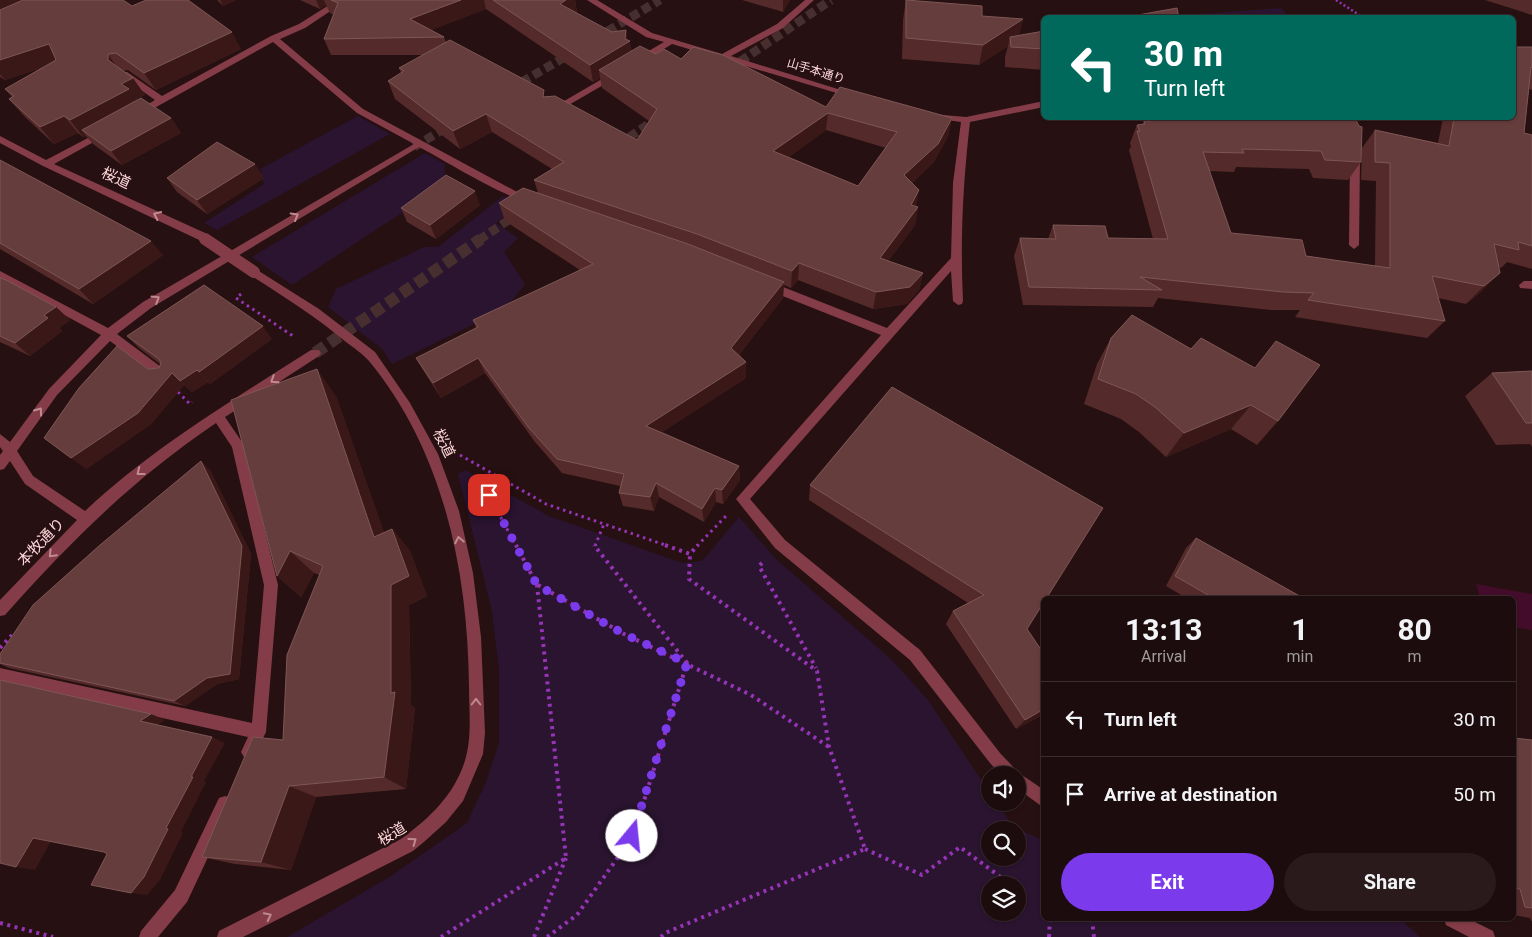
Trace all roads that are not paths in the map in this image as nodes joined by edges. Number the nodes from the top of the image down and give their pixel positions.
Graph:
1 (343, 0) edge
2 (591, 0) edge
3 (810, 0) edge
4 (274, 38) junction
5 (670, 42) junction
6 (723, 57) junction
7 (628, 66) edge
8 (620, 72) edge
9 (124, 74) edge
10 (863, 98) edge
11 (161, 100) junction
12 (1041, 105) edge
13 (552, 112) edge
14 (927, 114) edge
15 (128, 118) edge
16 (966, 120) junction
17 (112, 128) edge
18 (0, 139) edge
19 (414, 147) tunnel mouth
20 (1355, 147) edge
21 (46, 164) junction
22 (544, 205) edge
23 (1354, 245) dead end
24 (956, 259) junction
25 (0, 275) edge
26 (756, 280) edge
27 (958, 301) dead end
28 (109, 334) junction
29 (890, 334) junction
30 (315, 353) tunnel mouth
31 (165, 376) edge
32 (218, 417) junction
33 (0, 439) edge
34 (10, 450) junction
35 (0, 465) edge
36 (86, 519) junction
37 (0, 610) edge
38 (0, 675) edge
39 (259, 732) junction
40 (243, 766) edge
41 (1003, 766) edge
42 (1026, 786) edge
43 (230, 792) edge
44 (1041, 798) edge
45 (1456, 921) edge
46 (147, 937) edge
47 (225, 937) edge
48 (1488, 937) edge

1 - 4 street
2 - 5 street, 山手本通り
3 - 6 street
4 - 11 street
4 - 22 street
5 - 6 street, 山手本通り
5 - 7 street
6 - 10 street, 山手本通り
8 - 13 street
9 - 11 street
11 - 15 street
12 - 16 street
14 - 16 street
16 - 24 street
17 - 21 street
18 - 21 street, 桜道
28 -> 19 street
20 - 23 street
47 -> 21 street, 桜道, bridge
24 - 27 street
24 - 29 street
25 - 28 street
26 - 29 street
28 - 31 street
34 -> 28 street
29 - 41 street
30 -> 32 street, 本牧通り
32 -> 36 street, 本牧通り
32 - 39 street
33 - 34 street
34 - 35 street
34 - 36 street
36 -> 37 street, 本牧通り
38 - 39 street
39 - 40 street
42 - 44 street
43 - 46 street
45 - 48 street

